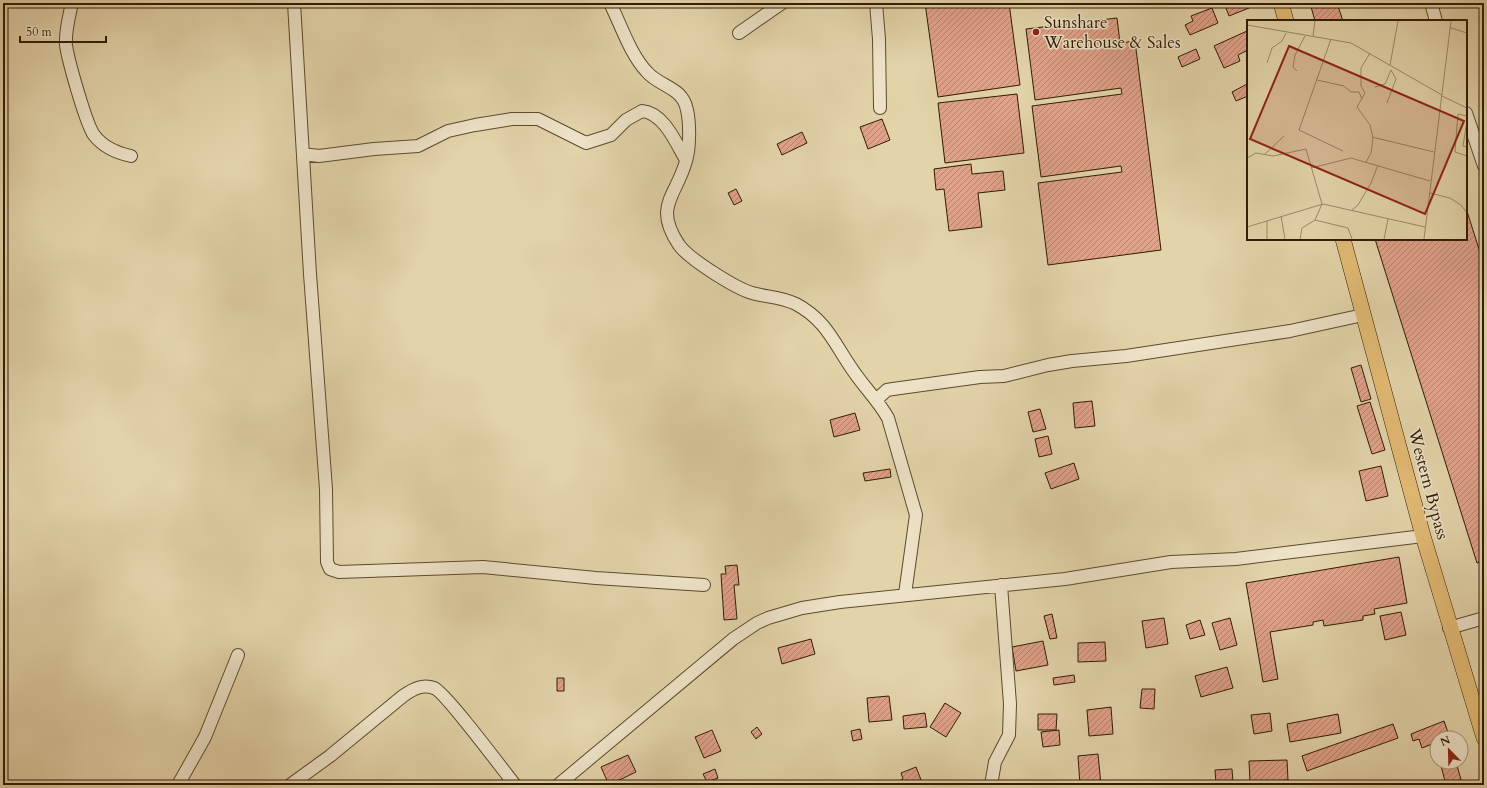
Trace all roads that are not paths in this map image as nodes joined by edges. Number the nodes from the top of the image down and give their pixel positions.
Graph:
1 (72, 3) edge
2 (294, 3) edge
3 (610, 3) edge
4 (782, 3) edge
5 (876, 3) edge
6 (1282, 3) edge
7 (1431, 3) edge
8 (1286, 20) edge
9 (1436, 20) edge
10 (739, 33) dead end
11 (880, 108) dead end
12 (1467, 116) edge
13 (303, 154) junction
14 (131, 156) dead end
15 (686, 160) junction
16 (1484, 166) edge
17 (1343, 240) edge
18 (1363, 315) junction
19 (876, 400) junction
20 (1423, 536) junction
21 (704, 585) dead end
22 (1001, 585) junction
23 (905, 594) junction
24 (1484, 618) edge
25 (1450, 628) junction
26 (238, 655) dead end
27 (1484, 738) edge
28 (178, 785) edge
29 (290, 785) edge
30 (515, 785) edge
31 (558, 785) edge
32 (991, 785) edge

1 - 14 street
2 - 13 street
3 - 15 street
4 - 10 street
5 - 11 street
6 - 8 main road
7 - 9 street
12 - 16 street
13 - 15 street
13 - 21 street
15 - 19 street
17 - 18 main road, Western Bypass
18 - 19 street
18 - 20 main road, Western Bypass
19 - 23 street
20 - 22 street
20 - 25 main road, Western Bypass
22 - 23 street
22 - 32 street
23 - 31 street
24 - 25 street
25 - 27 main road, Western Bypass
26 - 28 street
29 - 30 street

